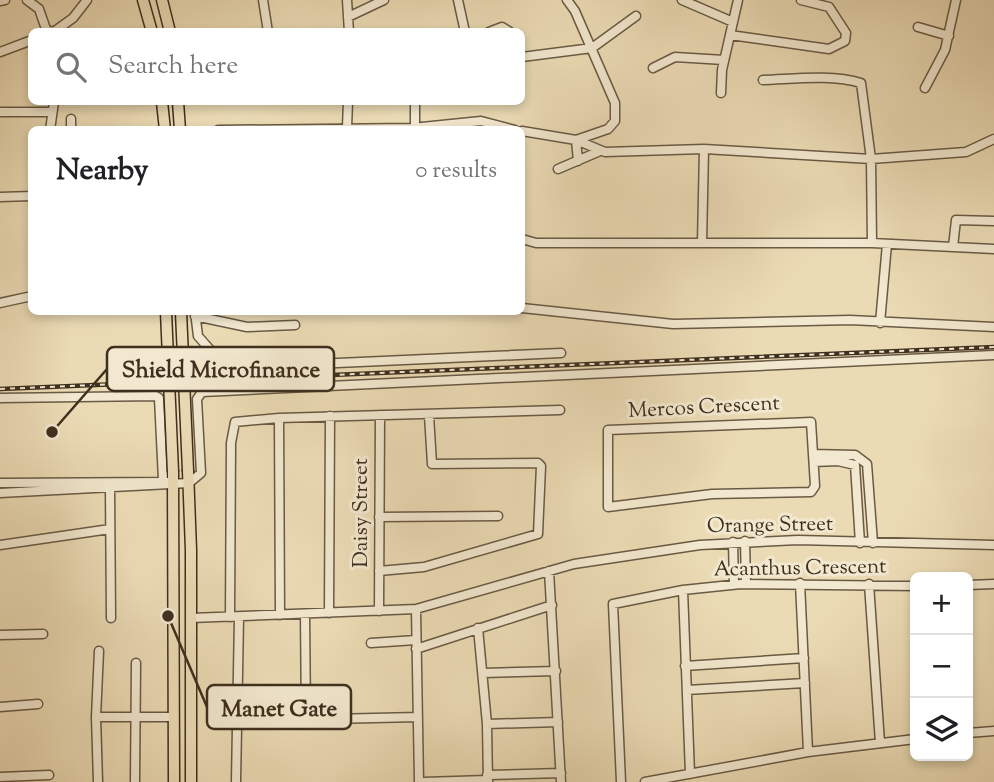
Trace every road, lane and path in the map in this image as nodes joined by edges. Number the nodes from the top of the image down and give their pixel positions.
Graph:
1 (87, 0) edge
2 (143, 0) edge
3 (162, 0) edge
4 (263, 0) edge
5 (347, 0) edge
6 (384, 0) edge
7 (458, 0) edge
8 (567, 0) edge
9 (682, 0) edge
10 (738, 0) edge
11 (801, 0) edge
12 (956, 0) edge
13 (30, 1) edge
14 (636, 16) dead end
15 (348, 17) junction
16 (733, 22) junction
17 (918, 27) dead end
18 (44, 28) edge
19 (60, 28) edge
20 (151, 28) edge
21 (169, 28) edge
22 (267, 28) edge
23 (349, 28) edge
24 (464, 28) edge
25 (730, 36) junction
26 (949, 36) junction
27 (28, 42) edge
28 (592, 48) junction
29 (0, 52) edge
30 (525, 57) edge
31 (724, 60) junction
32 (653, 68) dead end
33 (763, 80) dead end
34 (925, 88) dead end
35 (721, 93) dead end
36 (53, 105) edge
37 (163, 105) edge
38 (178, 105) edge
39 (348, 105) edge
40 (416, 105) edge
41 (0, 112) edge
42 (50, 112) junction
43 (71, 119) dead end
44 (50, 126) edge
45 (71, 126) edge
46 (165, 126) edge
47 (180, 126) edge
48 (347, 126) edge
49 (421, 126) edge
50 (438, 126) edge
51 (499, 126) edge
52 (525, 132) edge
53 (994, 139) edge
54 (576, 140) junction
55 (704, 149) junction
56 (600, 151) junction
57 (871, 159) junction
58 (578, 161) junction
59 (558, 169) dead end
60 (28, 196) edge
61 (0, 197) edge
62 (994, 221) edge
63 (525, 240) edge
64 (702, 243) junction
65 (872, 243) junction
66 (887, 244) junction
67 (953, 247) junction
68 (994, 250) edge
69 (28, 297) edge
70 (0, 303) edge
71 (525, 308) edge
72 (166, 315) edge
73 (181, 315) edge
74 (195, 315) edge
75 (199, 315) edge
76 (880, 323) junction
77 (296, 325) dead end
78 (994, 327) edge
79 (561, 353) dead end
80 (994, 355) edge
81 (0, 398) edge
82 (560, 410) dead end
83 (380, 415) junction
84 (429, 415) junction
85 (330, 416) junction
86 (279, 418) junction
87 (814, 458) junction
88 (163, 480) junction
89 (0, 483) edge
90 (189, 483) junction
91 (174, 484) junction
92 (110, 489) junction
93 (0, 493) edge
94 (498, 516) dead end
95 (379, 517) junction
96 (110, 529) junction
97 (745, 541) junction
98 (733, 542) junction
99 (860, 543) junction
100 (873, 543) junction
101 (0, 545) edge
102 (994, 545) edge
103 (379, 571) junction
104 (549, 571) junction
105 (746, 583) junction
106 (800, 583) junction
107 (734, 584) junction
108 (869, 584) junction
109 (994, 584) edge
110 (973, 585) edge
111 (910, 586) edge
112 (683, 590) junction
113 (552, 605) junction
114 (416, 609) junction
115 (379, 611) junction
116 (329, 613) junction
117 (304, 614) junction
118 (280, 615) junction
119 (234, 617) junction
120 (111, 618) dead end
121 (191, 618) junction
122 (478, 628) junction
123 (43, 634) dead end
124 (0, 635) edge
125 (371, 643) dead end
126 (416, 645) junction
127 (99, 651) dead end
128 (804, 659) junction
129 (136, 663) dead end
130 (685, 666) junction
131 (556, 671) junction
132 (483, 673) junction
133 (805, 683) junction
134 (687, 690) junction
135 (38, 704) dead end
136 (0, 707) edge
137 (135, 715) junction
138 (96, 717) junction
139 (174, 717) junction
140 (418, 717) junction
141 (306, 719) junction
142 (238, 721) junction
143 (558, 722) junction
144 (487, 724) junction
145 (994, 731) edge
146 (973, 733) edge
147 (910, 740) edge
148 (880, 743) junction
149 (808, 752) junction
150 (690, 774) junction
151 (49, 775) dead end
152 (0, 777) edge
153 (561, 778) edge
154 (487, 779) edge
155 (98, 782) edge
156 (135, 782) edge
157 (174, 782) edge
158 (191, 782) edge
159 (236, 782) edge
160 (422, 782) edge
161 (621, 782) edge
162 (645, 782) edge

1 - 19 street
2 - 20 main road
3 - 21 main road
4 - 22 street
5 - 15 street
6 - 15 street
7 - 24 street
8 - 28 street
9 - 16 street
10 - 16 street
11 - 25 street
12 - 26 street
13 - 18 street
14 - 28 street
15 - 23 street
16 - 25 street
17 - 26 street
25 - 31 street
26 - 34 street
27 - 29 street
28 - 30 street
28 - 54 street
31 - 32 street
31 - 35 street
33 - 57 street
36 - 42 street
37 - 46 main road
38 - 47 main road
39 - 48 street
40 - 49 street
41 - 42 street
42 - 44 street
43 - 45 street
50 - 51 street
52 - 54 street
53 - 57 street
54 - 56 street
54 - 58 street
55 - 56 street
55 - 57 street
55 - 64 street
56 - 58 street
57 - 65 street
58 - 59 street
60 - 61 street
62 - 67 street
63 - 64 street
64 - 65 street
65 - 66 street
66 - 67 street
66 - 76 street
67 - 68 street
69 - 70 street
71 - 76 street
72 - 91 main road, bridge
73 - 90 main road, bridge
74 - 79 street
75 - 77 street
76 - 78 street
80 - 90 street
81 - 88 street
82 - 84 street
83 - 84 street
83 - 85 street
83 - 95 street, Daisy Street
84 - 103 street
85 - 86 street
85 - 116 street
86 - 118 street
86 - 119 street
87 - 87 street, Mercos Crescent
87 - 99 street
87 - 100 street
88 - 89 street
88 - 91 street
90 - 91 street
90 - 121 main road
91 - 92 street
91 - 139 main road
92 - 93 street
92 - 96 street
94 - 95 street
95 - 103 street, Daisy Street
96 - 101 street
96 - 120 street
97 - 98 street, Orange Street
97 - 99 street, Orange Street
97 - 105 street
98 - 104 street, Orange Street
98 - 107 street
99 - 100 street, Orange Street
100 - 102 street, Orange Street
103 - 115 street, Daisy Street
104 - 113 street
104 - 114 street, Orange Street
105 - 106 street, Acanthus Crescent
105 - 107 street, Acanthus Crescent
106 - 108 street, Acanthus Crescent
106 - 128 street
107 - 112 street, Acanthus Crescent
108 - 111 street, Acanthus Crescent
108 - 148 street
109 - 110 street
112 - 130 street
112 - 161 street, Acanthus Crescent
113 - 122 street
113 - 131 street
114 - 115 street, Orange Street
114 - 126 street
115 - 116 street, Orange Street
116 - 117 street, Orange Street
117 - 118 street, Orange Street
117 - 141 street
118 - 119 street, Orange Street
119 - 121 street, Orange Street
119 - 142 street
121 - 158 main road
122 - 126 street
122 - 132 street
123 - 124 street
125 - 126 street
126 - 140 street
127 - 138 street
128 - 130 street
128 - 133 street
129 - 137 street
130 - 134 street
131 - 132 street
131 - 143 street
132 - 144 street
133 - 134 street
133 - 149 street
134 - 150 street
135 - 136 street
137 - 138 street
137 - 139 street
137 - 156 street
138 - 155 street
139 - 157 main road
140 - 141 street
140 - 160 street
141 - 142 street
142 - 159 street
143 - 144 street
143 - 153 street
144 - 154 street
145 - 146 street
147 - 148 street
148 - 149 street
149 - 150 street
150 - 162 street
151 - 152 street
153 - 154 street
154 - 160 street

